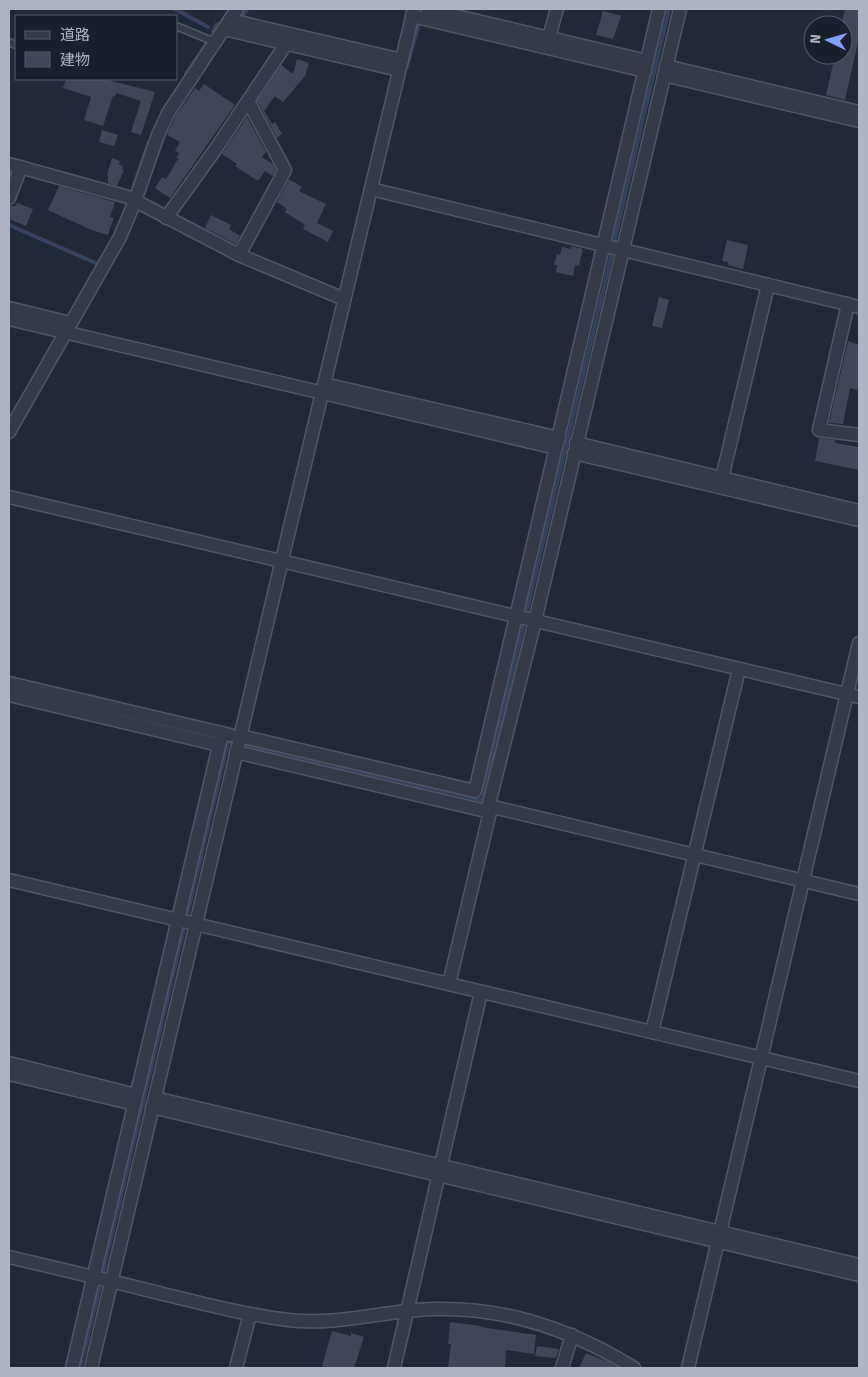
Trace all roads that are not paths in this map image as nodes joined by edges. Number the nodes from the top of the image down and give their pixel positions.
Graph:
1 (237, 9) edge
2 (427, 9) edge
3 (557, 9) edge
4 (660, 9) edge
5 (680, 9) edge
6 (413, 12) edge
7 (227, 25) junction
8 (178, 27) edge
9 (549, 37) junction
10 (216, 42) junction
11 (286, 44) junction
12 (400, 65) junction
13 (646, 66) junction
14 (665, 70) junction
15 (248, 101) junction
16 (859, 112) edge
17 (859, 121) edge
18 (15, 166) edge
19 (371, 189) junction
20 (9, 198) edge
21 (135, 201) junction
22 (166, 218) junction
23 (604, 246) junction
24 (622, 250) junction
25 (239, 255) junction
26 (768, 285) junction
27 (344, 299) junction
28 (854, 305) edge
29 (9, 308) edge
30 (9, 318) edge
31 (68, 328) junction
32 (323, 388) junction
33 (9, 432) edge
34 (859, 435) edge
35 (558, 443) junction
36 (575, 448) junction
37 (722, 478) junction
38 (9, 497) edge
39 (859, 510) edge
40 (859, 520) edge
41 (282, 560) junction
42 (516, 617) junction
43 (535, 621) junction
44 (859, 644) edge
45 (739, 669) junction
46 (9, 683) edge
47 (9, 695) edge
48 (853, 695) edge
49 (240, 737) junction
50 (221, 739) junction
51 (236, 752) junction
52 (489, 805) junction
53 (695, 851) junction
54 (804, 877) junction
55 (9, 880) edge
56 (859, 886) edge
57 (859, 894) edge
58 (186, 922) junction
59 (450, 984) junction
60 (482, 992) junction
61 (652, 1032) junction
62 (761, 1058) junction
63 (9, 1063) edge
64 (9, 1074) edge
65 (859, 1081) edge
66 (135, 1099) junction
67 (153, 1102) junction
68 (439, 1170) junction
69 (719, 1236) junction
70 (9, 1257) edge
71 (859, 1265) edge
72 (859, 1274) edge
73 (93, 1277) junction
74 (111, 1281) junction
75 (406, 1312) junction
76 (250, 1314) junction
77 (572, 1335) junction
78 (72, 1368) edge
79 (91, 1368) edge
80 (236, 1368) edge
81 (394, 1368) edge
82 (562, 1368) edge
83 (634, 1368) edge
84 (688, 1368) edge

1 - 7 street
2 - 9 street
3 - 9 street
4 - 13 street
5 - 14 street
6 - 12 street
6 - 13 street
7 - 10 street
7 - 11 street
7 - 12 street
8 - 10 lane
9 - 13 street
10 - 21 street
11 - 12 street
11 - 15 street
12 - 19 street
13 - 23 street
14 - 16 street
14 - 17 street
14 - 24 street
15 - 22 street
15 - 25 street
18 - 20 street
18 - 21 street
19 - 23 street
19 - 27 street
21 - 22 street
21 - 31 street
22 - 25 street
23 - 24 street
23 - 35 street
24 - 26 street
24 - 36 street
25 - 27 street
26 - 28 street
26 - 37 street
27 - 32 street
28 - 34 street
29 - 31 street
30 - 31 street
31 - 32 street
31 - 33 street
32 - 35 street
32 - 41 street
35 - 42 street
36 - 37 street
36 - 40 street
36 - 43 street
37 - 39 street
38 - 41 street
41 - 42 street
41 - 49 street
42 - 43 street
42 - 49 street
43 - 45 street
43 - 52 street
44 - 48 street
45 - 48 street
45 - 53 street
46 - 50 street
47 - 50 street
48 - 54 street
49 - 50 street
49 - 51 street
50 - 58 street
51 - 52 street
51 - 58 street
52 - 53 street
52 - 59 street
53 - 54 street
53 - 61 street
54 - 56 street
54 - 57 street
54 - 62 street
55 - 58 street
58 - 59 street
58 - 66 street
58 - 67 street
59 - 60 street
60 - 61 street
60 - 68 street
61 - 62 street
62 - 65 street
62 - 69 street
63 - 66 street
64 - 66 street
66 - 73 street
67 - 68 street
67 - 74 street
68 - 69 street
68 - 75 street
69 - 71 street
69 - 72 street
69 - 84 street
70 - 73 street
73 - 74 street
73 - 78 street
74 - 76 street
74 - 79 street
75 - 76 street
75 - 77 street
75 - 81 street
76 - 80 street
77 - 82 street
77 - 83 street

